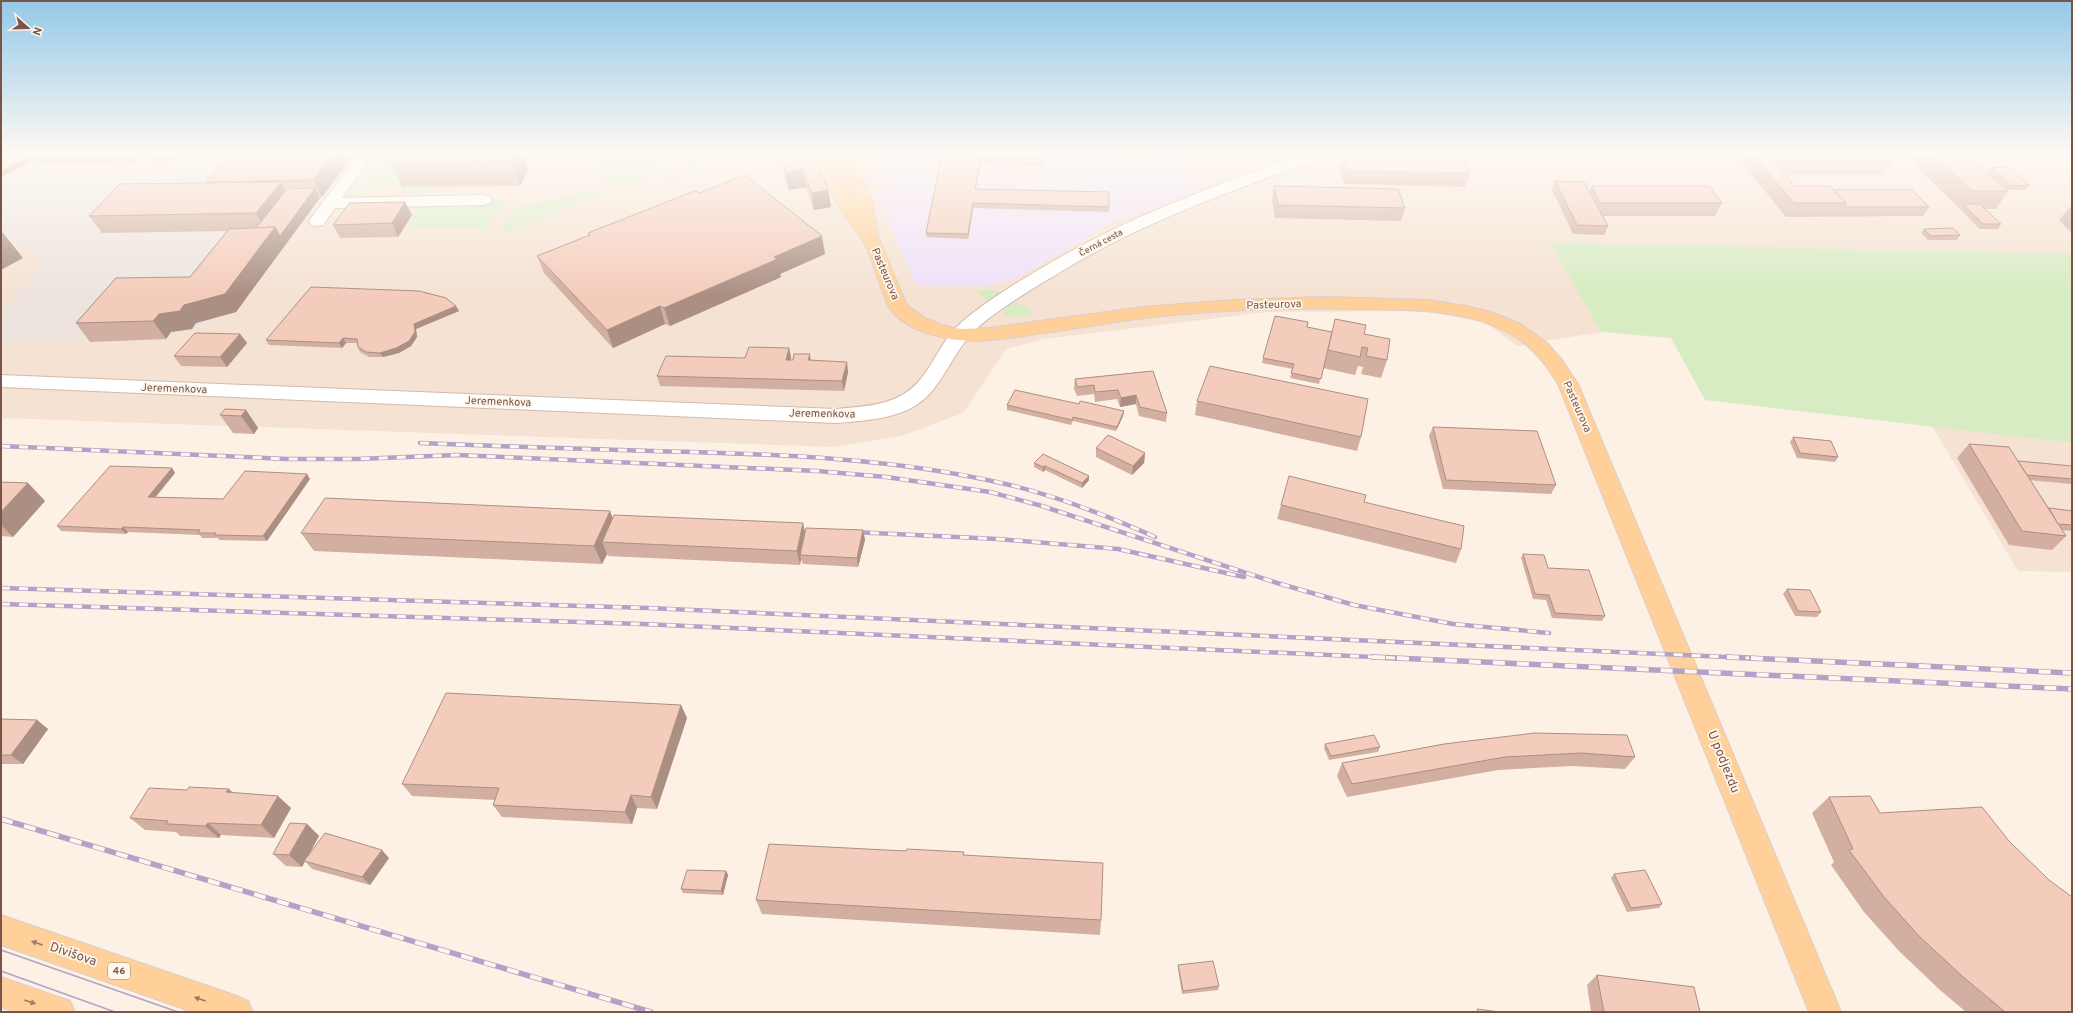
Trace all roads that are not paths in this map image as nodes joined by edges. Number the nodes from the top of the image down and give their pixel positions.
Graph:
1 (332, 200) edge
2 (470, 200) edge
3 (843, 200) edge
4 (864, 200) edge
5 (1196, 200) edge
6 (330, 203) junction
7 (317, 220) dead end
8 (869, 236) junction
9 (960, 335) junction
10 (1, 381) edge
11 (1621, 512) joint
12 (1, 930) edge
13 (1, 992) edge
14 (59, 1012) edge
15 (236, 1012) edge
16 (1825, 1012) edge

1 - 6 street
2 - 6 street
3 - 8 main road, Pasteurova
4 - 8 main road, Pasteurova
5 - 9 street, Černá cesta
6 - 7 street
8 - 9 main road, Pasteurova
9 - 10 street, Jeremenkova
9 - 11 main road, Pasteurova
11 - 16 main road, U podjezdu
15 -> 12 main road, Divišova / 46
13 -> 14 main road

